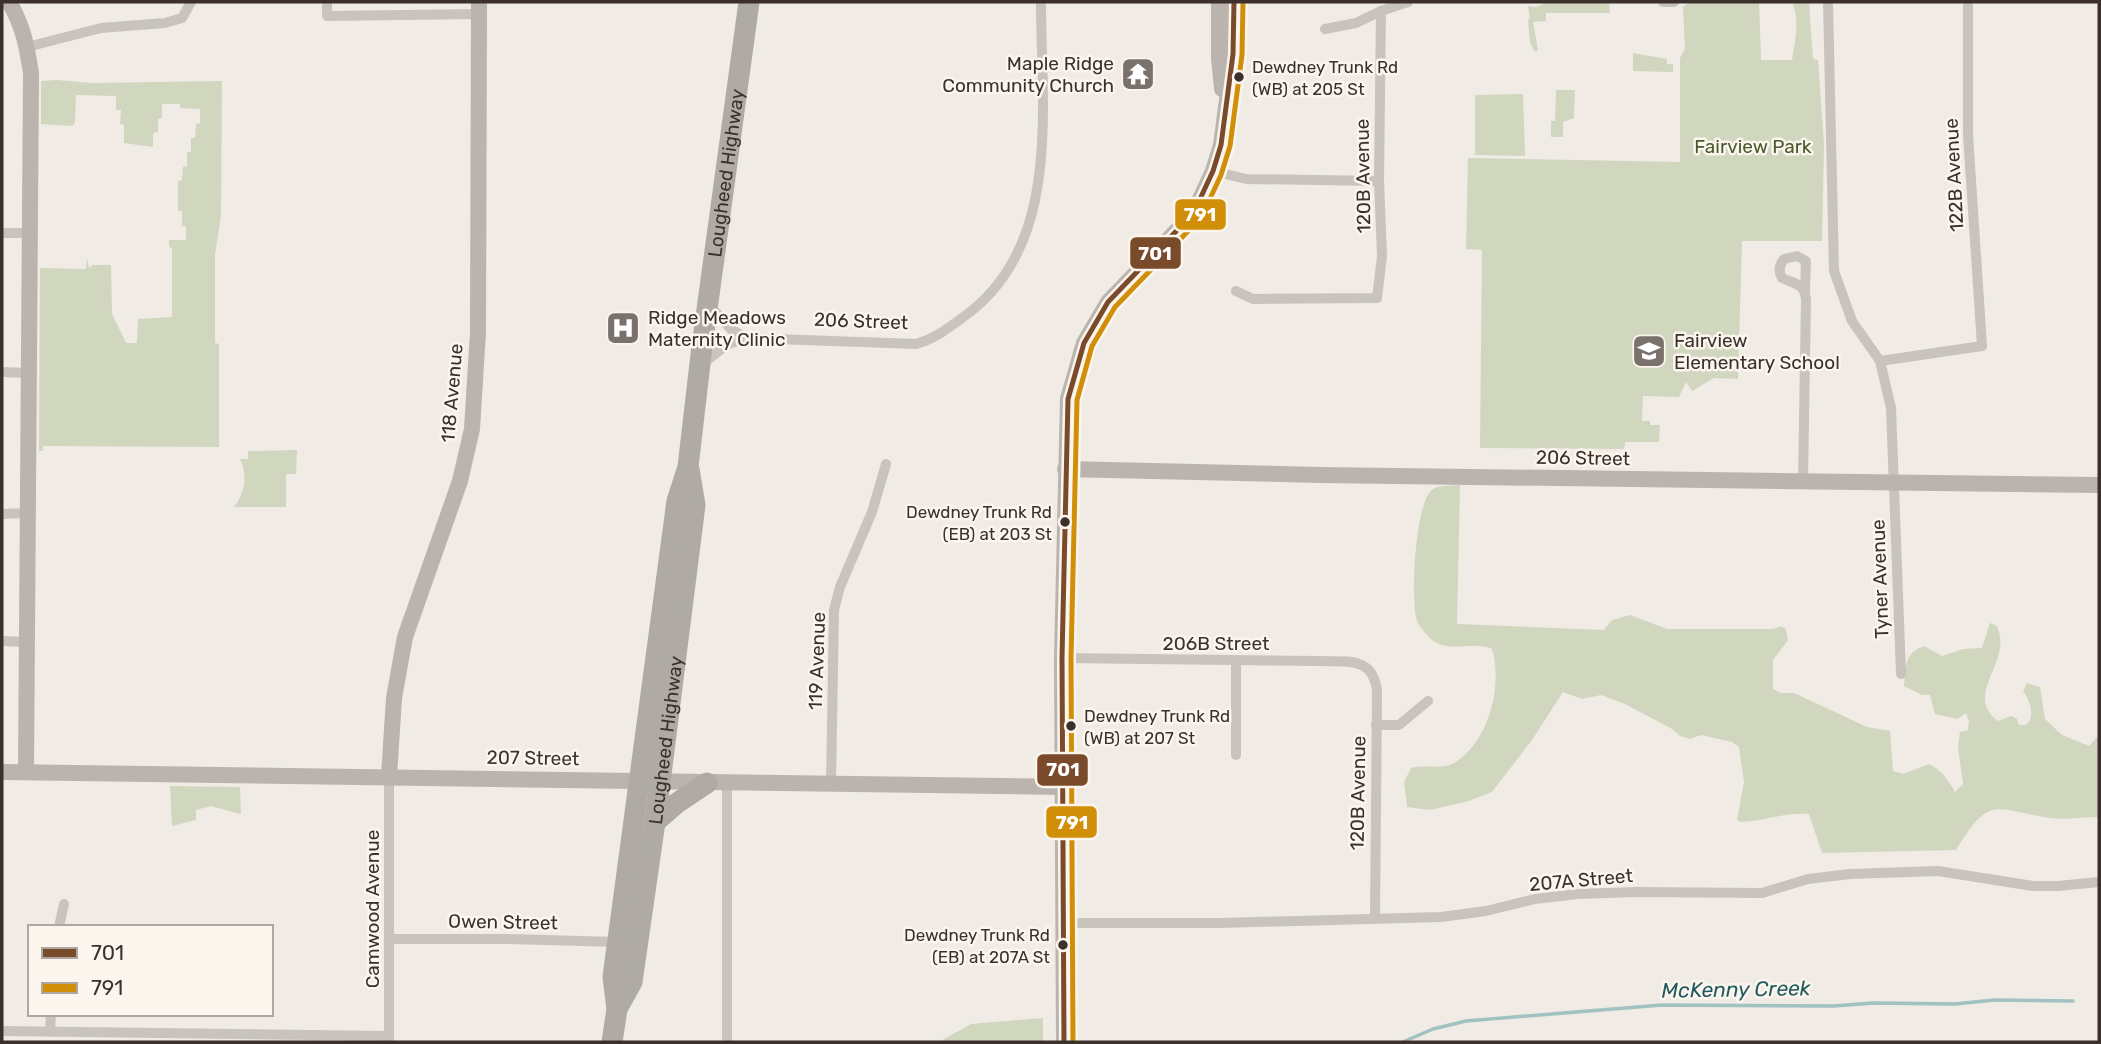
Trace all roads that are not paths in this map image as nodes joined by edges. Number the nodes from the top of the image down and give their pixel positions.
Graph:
1 (9, 2) edge
2 (191, 2) edge
3 (327, 2) edge
4 (749, 2) edge
5 (1041, 2) edge
6 (1219, 2) edge
7 (1234, 2) edge
8 (1408, 2) edge
9 (1663, 2) edge
10 (1674, 2) edge
11 (1828, 2) edge
12 (1968, 2) edge
13 (479, 8) edge
14 (1381, 11) junction
15 (1325, 29) dead end
16 (27, 47) junction
17 (1225, 116) junction
18 (1213, 171) junction
19 (1379, 181) junction
20 (2, 233) edge
21 (29, 233) junction
22 (1236, 291) dead end
23 (1805, 291) dead end
24 (708, 303) junction
25 (747, 338) junction
26 (1880, 360) junction
27 (699, 366) junction
28 (2, 372) edge
29 (28, 373) junction
30 (886, 464) dead end
31 (1066, 469) junction
32 (1803, 481) junction
33 (1894, 483) junction
34 (2099, 485) edge
35 (27, 513) junction
36 (2, 514) edge
37 (2, 641) edge
38 (26, 642) junction
39 (1062, 658) junction
40 (1236, 660) junction
41 (1368, 668) joint
42 (1901, 674) dead end
43 (1428, 701) dead end
44 (1376, 724) junction
45 (1236, 755) dead end
46 (2, 772) edge
47 (26, 772) junction
48 (389, 776) junction
49 (650, 781) junction
50 (717, 783) junction
51 (831, 784) junction
52 (1063, 787) junction
53 (655, 822) junction
54 (2099, 882) edge
55 (64, 904) dead end
56 (1375, 919) junction
57 (1064, 923) junction
58 (59, 925) edge
59 (389, 939) junction
60 (617, 943) junction
61 (617, 1009) junction
62 (51, 1016) edge
63 (2, 1031) edge
64 (50, 1031) junction
65 (237, 1037) edge
66 (389, 1039) edge
67 (612, 1042) edge
68 (727, 1042) edge
69 (1064, 1042) edge

1 - 16 street
2 - 16 street
3 - 13 street
4 - 24 highway, Lougheed Highway
5 - 25 street, 206 Street
6 - 17 street
7 - 17 street
8 - 14 street
9 - 10 street
11 - 26 street
12 - 26 street, 122B Avenue
13 - 48 street, 118 Avenue
14 - 15 street
14 - 19 street, 120B Avenue
16 - 21 street
17 - 18 street
18 - 19 street
18 - 31 street
19 - 22 street, 120B Avenue
20 - 21 street
21 - 29 street
23 - 32 street
24 - 25 street
24 - 27 highway, Lougheed Highway
25 - 27 street, 206 Street
26 - 33 street, Tyner Avenue
27 - 49 highway, Lougheed Highway
28 - 29 street
29 - 35 street
30 - 51 street, 119 Avenue
31 - 32 street, 206 Street
31 - 39 street
32 - 33 street, 206 Street
33 - 34 street, 206 Street
33 - 42 street, Tyner Avenue
35 - 36 street
35 - 38 street
37 - 38 street
38 - 47 street
39 - 40 street, 206B Street
39 - 52 street
40 - 41 street, 206B Street
40 - 45 street
41 - 44 street, 120B Avenue
43 - 44 street
44 - 56 street, 120B Avenue
46 - 47 street, 207 Street
47 - 48 street, 207 Street
48 - 49 street, 207 Street
48 - 59 street, Camwood Avenue
49 - 50 street, 207 Street
49 - 53 highway, Lougheed Highway
49 - 60 highway, Lougheed Highway
50 - 51 street, 207 Street
50 - 53 highway
50 - 68 street
51 - 52 street, 207 Street
52 - 57 street
53 - 61 highway, Lougheed Highway
54 - 56 street, 207A Street
55 - 58 street
56 - 57 street, 207A Street
57 - 69 street
59 - 60 street, Owen Street
59 - 66 street, Camwood Avenue
60 - 61 highway, Lougheed Highway
61 - 67 highway, Lougheed Highway
62 - 64 street
63 - 64 street
64 - 65 street
65 - 66 street

